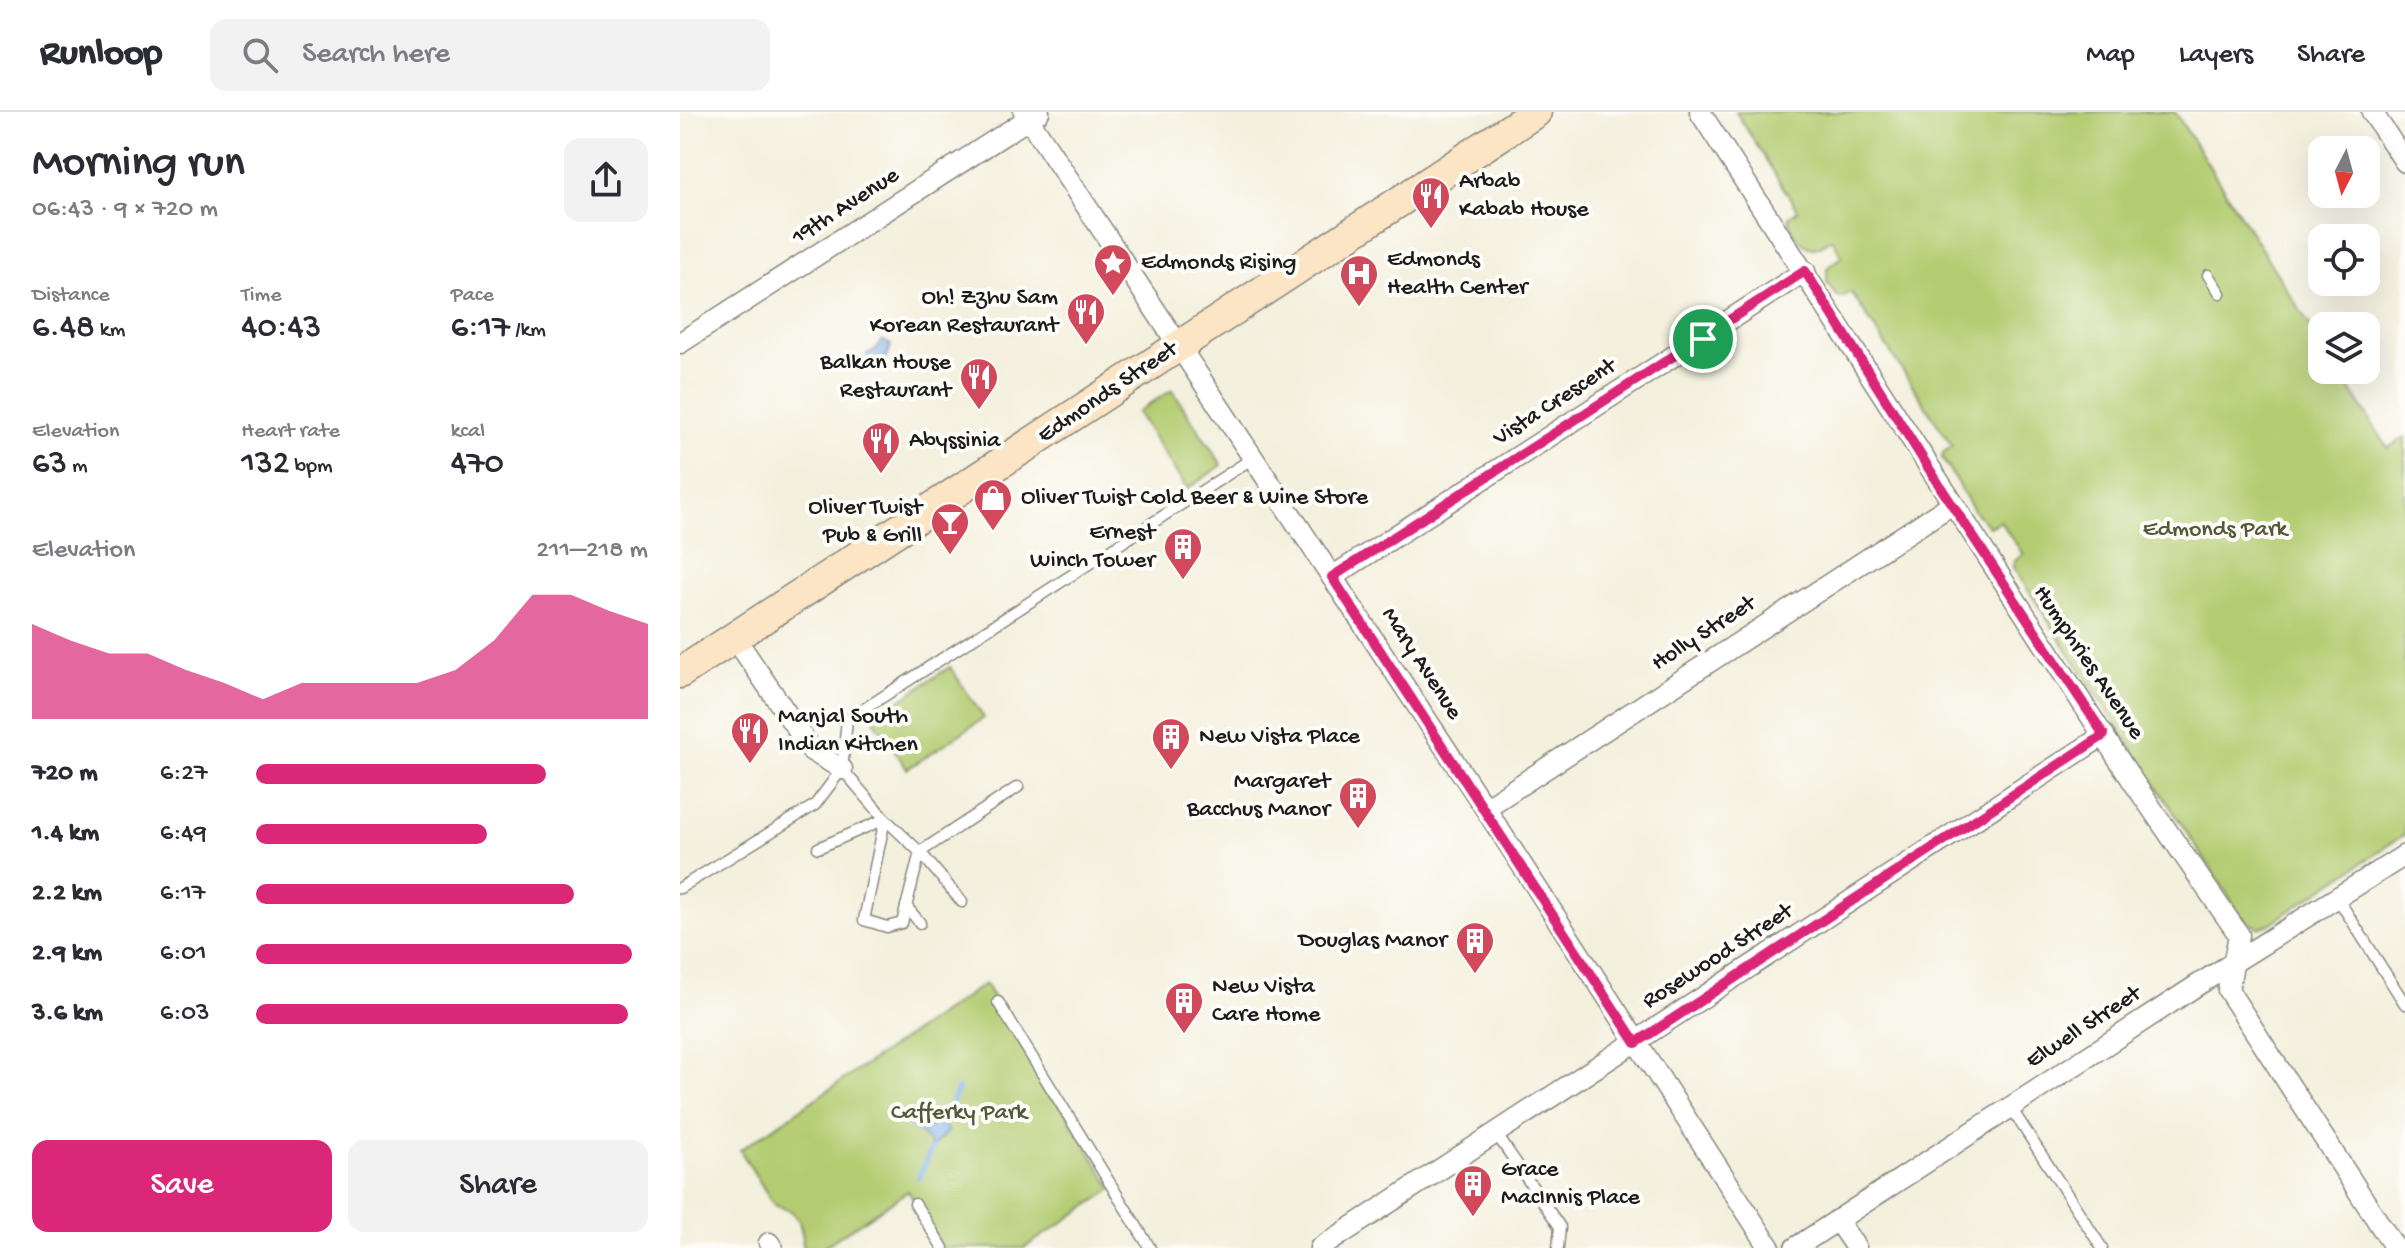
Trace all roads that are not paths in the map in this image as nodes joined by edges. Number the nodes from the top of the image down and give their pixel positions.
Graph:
1 (1536, 112) edge
2 (1700, 112) edge
3 (2372, 112) edge
4 (1031, 114) edge
5 (2405, 162) edge
6 (1805, 271) junction
7 (2208, 275) dead end
8 (2220, 293) dead end
9 (680, 343) edge
10 (1179, 345) junction
11 (1253, 458) junction
12 (1952, 504) junction
13 (1332, 577) junction
14 (735, 638) junction
15 (680, 673) edge
16 (2104, 735) junction
17 (842, 769) junction
18 (1018, 787) dead end
19 (1485, 808) junction
20 (885, 819) junction
21 (818, 848) dead end
22 (920, 852) junction
23 (2405, 855) edge
24 (680, 888) edge
25 (2338, 899) junction
26 (962, 902) dead end
27 (906, 906) junction
28 (920, 923) dead end
29 (2232, 964) junction
30 (998, 1002) dead end
31 (2405, 1004) edge
32 (1636, 1043) junction
33 (2011, 1108) junction
34 (1495, 1132) junction
35 (915, 1204) dead end
36 (1837, 1220) junction
37 (2100, 1247) edge
38 (943, 1248) edge
39 (1150, 1248) edge
40 (1320, 1248) edge
41 (1558, 1248) edge
42 (1770, 1248) edge
43 (1795, 1248) edge
44 (1856, 1248) edge
45 (2395, 1248) edge

1 - 10 street, Edmonds Street
2 - 6 street, Humphries Avenue
3 - 5 street
4 - 9 street, 19th Avenue
4 - 10 street, Mary Avenue
6 - 12 street, Humphries Avenue
6 - 13 street, Vista Crescent
7 - 8 lane
10 - 11 street, Mary Avenue
10 - 14 street, Edmonds Street
11 - 13 street, Mary Avenue
11 - 17 lane
12 - 16 street, Humphries Avenue
12 - 19 street, Holly Street
13 - 19 street, Mary Avenue
14 - 15 street, Edmonds Street
14 - 17 street
16 - 29 street, Humphries Avenue
16 - 32 street, Rosewood Street
17 - 20 lane
17 - 24 lane
18 - 22 lane
19 - 32 street, Mary Avenue
20 - 21 lane
20 - 22 lane
20 - 27 lane
22 - 26 lane
22 - 27 lane
23 - 25 street, Elwell Street
25 - 29 street, Elwell Street
25 - 31 lane
27 - 28 lane
29 - 33 street, Elwell Street
29 - 45 street, Humphries Avenue
30 - 39 lane
32 - 34 street, Rosewood Street
32 - 42 street, Mary Avenue
33 - 36 street, Elwell Street
33 - 37 lane
34 - 40 street, Rosewood Street
34 - 41 lane
35 - 38 lane
36 - 43 street, Elwell Street
36 - 44 street

